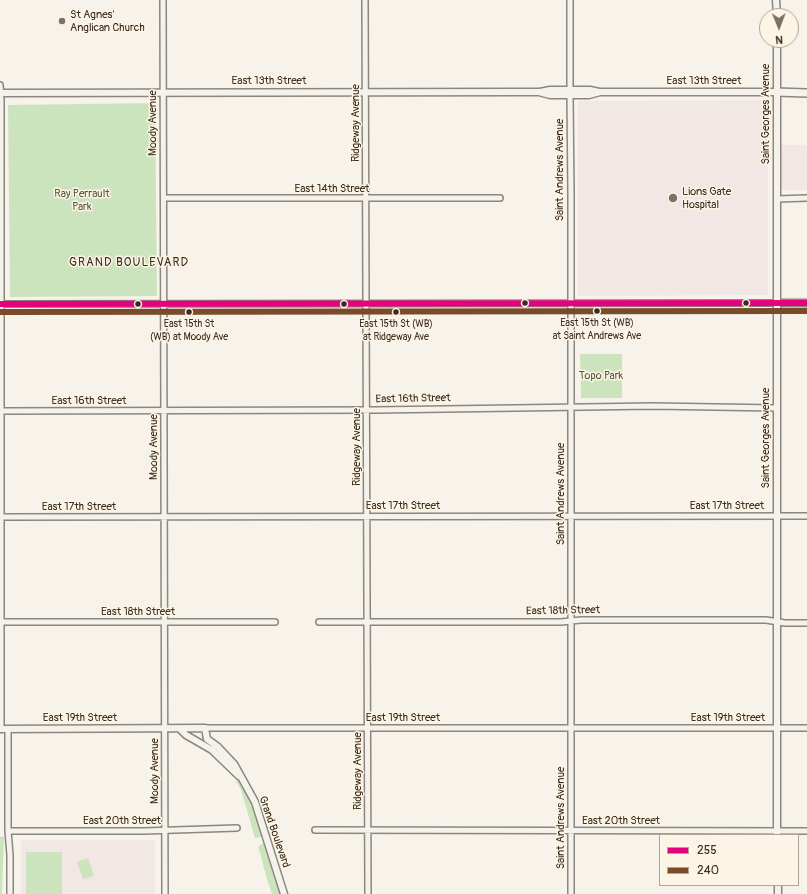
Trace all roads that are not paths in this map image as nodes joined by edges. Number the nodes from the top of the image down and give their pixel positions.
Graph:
1 (163, 0) edge
2 (365, 0) edge
3 (570, 0) edge
4 (777, 48) edge
5 (0, 85) edge
6 (164, 92) junction
7 (366, 92) junction
8 (570, 92) junction
9 (776, 92) junction
10 (807, 92) edge
11 (0, 93) edge
12 (164, 198) junction
13 (500, 198) dead end
14 (807, 198) edge
15 (366, 199) junction
16 (777, 199) junction
17 (776, 303) junction
18 (807, 303) edge
19 (1, 304) edge
20 (164, 304) junction
21 (366, 304) junction
22 (570, 304) junction
23 (570, 407) junction
24 (776, 408) junction
25 (164, 410) junction
26 (367, 410) junction
27 (2, 411) junction
28 (367, 516) junction
29 (571, 516) junction
30 (777, 516) junction
31 (807, 516) edge
32 (1, 517) edge
33 (164, 517) junction
34 (571, 621) junction
35 (1, 622) edge
36 (164, 622) junction
37 (275, 622) dead end
38 (319, 622) dead end
39 (367, 622) junction
40 (777, 622) junction
41 (807, 623) edge
42 (164, 728) junction
43 (180, 728) junction
44 (205, 728) junction
45 (368, 728) junction
46 (571, 728) junction
47 (777, 728) junction
48 (807, 728) edge
49 (1, 729) edge
50 (8, 729) junction
51 (242, 778) junction
52 (237, 828) dead end
53 (8, 830) junction
54 (165, 830) junction
55 (315, 830) dead end
56 (368, 831) junction
57 (571, 831) junction
58 (807, 831) edge
59 (777, 833) edge
60 (10, 894) edge
61 (165, 894) edge
62 (284, 894) edge
63 (368, 894) edge
64 (571, 894) edge

1 - 6 street, Moody Avenue
2 - 7 street, Ridgeway Avenue
3 - 8 street, Saint Andrews Avenue
4 - 9 street, Saint Georges Avenue
5 - 11 street
6 - 7 street, East 13th Street
6 - 11 street, East 13th Street
6 - 12 street, Moody Avenue
7 - 8 street, East 13th Street
7 - 15 street, Ridgeway Avenue
8 - 9 street, East 13th Street
8 - 22 street, Saint Andrews Avenue
9 - 10 main road, East 13th Street
9 - 16 street, Saint Georges Avenue
11 - 19 street
12 - 15 street, East 14th Street
12 - 20 street, Moody Avenue
13 - 15 street, East 14th Street
14 - 16 street
15 - 21 street, Ridgeway Avenue
16 - 17 street, Saint Georges Avenue
17 - 18 street
17 - 22 street
17 - 24 street, Saint Georges Avenue
19 - 20 street
19 - 27 street
20 - 21 street
20 - 25 street, Moody Avenue
21 - 22 street
21 - 26 street, Ridgeway Avenue
22 - 23 street, Saint Andrews Avenue
23 - 24 street, East 16th Street
23 - 26 street, East 16th Street
23 - 29 street, Saint Andrews Avenue
24 - 30 street, Saint Georges Avenue
25 - 26 street, East 16th Street
25 - 27 street, East 16th Street
25 - 33 street, Moody Avenue
26 - 28 street, Ridgeway Avenue
27 - 32 street
28 - 29 street, East 17th Street
28 - 33 street, East 17th Street
28 - 39 street, Ridgeway Avenue
29 - 30 street, East 17th Street
29 - 34 street, Saint Andrews Avenue
30 - 31 street, East 17th Street
30 - 40 street, Saint Georges Avenue
32 - 33 street, East 17th Street
32 - 35 street
33 - 36 street, Moody Avenue
34 - 39 street, East 18th Street
34 - 40 street, East 18th Street
34 - 46 street, Saint Andrews Avenue
35 - 36 street, East 18th Street
35 - 49 street
36 - 37 street, East 18th Street
36 - 42 street, Moody Avenue
38 - 39 street, East 18th Street
39 - 45 street, Ridgeway Avenue
40 - 41 street, East 18th Street
40 - 47 street, Saint Georges Avenue
42 - 43 street, East 19th Street
42 - 50 street, East 19th Street
42 - 54 street, Moody Avenue
43 - 44 street, East 19th Street
43 - 51 street, Grand Boulevard
44 - 45 street, East 19th Street
44 - 51 street, Grand Boulevard
45 - 46 street, East 19th Street
45 - 56 street, Ridgeway Avenue
46 - 47 street, East 19th Street
46 - 57 street, Saint Andrews Avenue
47 - 48 street, East 19th Street
47 - 59 street, Saint Georges Avenue
49 - 50 street, East 19th Street
50 - 53 street
51 - 62 street, Grand Boulevard
52 - 54 street, East 20th Street
53 - 54 street, East 20th Street
53 - 60 street
54 - 61 street, Moody Avenue
55 - 56 street, East 20th Street
56 - 57 street, East 20th Street
56 - 63 street, Ridgeway Avenue
57 - 59 street, East 20th Street
57 - 64 street, Saint Andrews Avenue
58 - 59 street, East 20th Street

